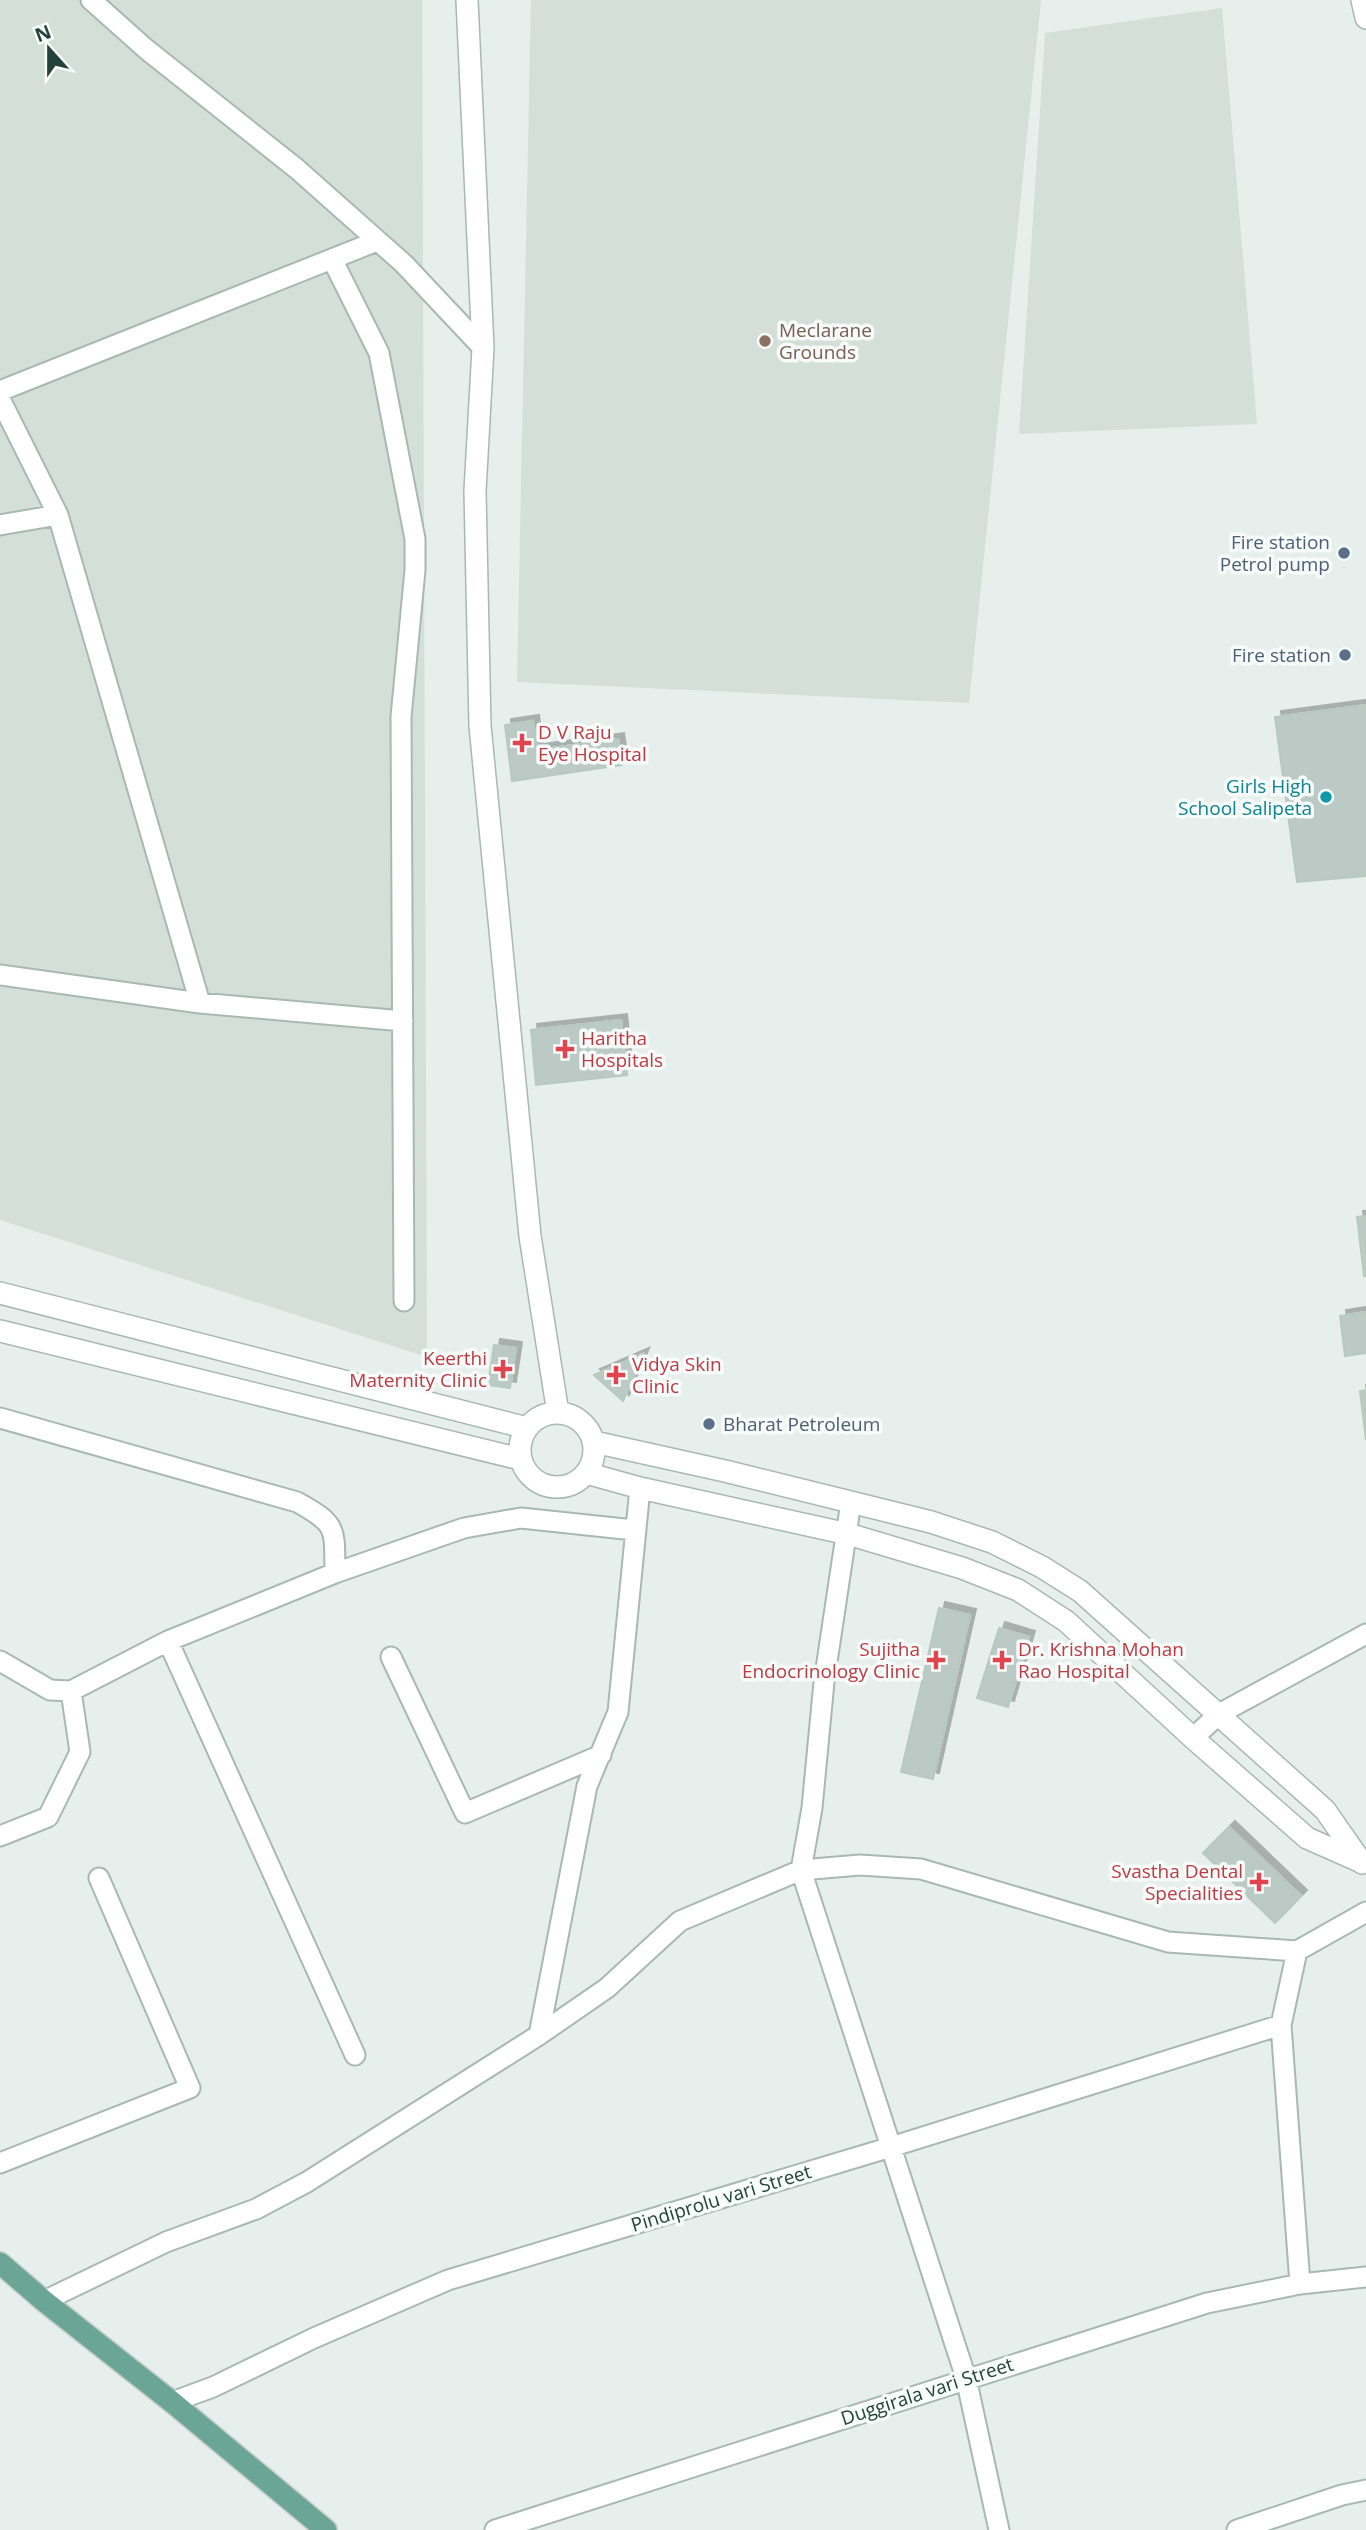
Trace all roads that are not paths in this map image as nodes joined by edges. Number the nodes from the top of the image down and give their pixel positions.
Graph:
1 (91, 0) edge
2 (467, 0) edge
3 (1362, 0) edge
4 (1366, 18) edge
5 (377, 241) junction
6 (332, 259) junction
7 (483, 348) junction
8 (0, 391) edge
9 (0, 399) edge
10 (58, 515) junction
11 (0, 525) edge
12 (0, 975) edge
13 (200, 1003) junction
14 (403, 1021) junction
15 (0, 1293) edge
16 (404, 1301) dead end
17 (0, 1331) edge
18 (558, 1413) junction
19 (0, 1418) edge
20 (527, 1428) junction
21 (594, 1442) junction
22 (520, 1460) junction
23 (586, 1474) junction
24 (640, 1488) junction
25 (851, 1502) junction
26 (634, 1530) junction
27 (848, 1534) junction
28 (335, 1573) junction
29 (1366, 1634) edge
30 (168, 1641) junction
31 (391, 1657) dead end
32 (0, 1661) edge
33 (71, 1691) junction
34 (1219, 1714) junction
35 (1193, 1738) junction
36 (601, 1755) junction
37 (0, 1836) edge
38 (1364, 1864) edge
39 (801, 1870) junction
40 (99, 1878) dead end
41 (1366, 1912) edge
42 (1297, 1951) junction
43 (1281, 2025) junction
44 (539, 2035) junction
45 (355, 2055) dead end
46 (891, 2147) junction
47 (0, 2163) edge
48 (0, 2263) edge
49 (1366, 2277) edge
50 (1300, 2284) junction
51 (44, 2301) junction
52 (966, 2378) junction
53 (172, 2402) junction
54 (1366, 2490) edge
55 (326, 2530) edge
56 (495, 2530) edge
57 (999, 2530) edge
58 (1237, 2530) edge

1 - 5 street
2 - 7 street
3 - 4 street
5 - 6 street
5 - 7 street
6 - 8 street
6 - 14 street
7 - 18 street
9 - 10 street
10 - 11 street
10 - 13 street
12 - 13 street
13 - 14 street
14 - 16 street
15 - 20 street
17 - 22 street
18 - 20 street
18 - 21 street
19 - 28 street
20 - 22 street
21 - 23 street
21 - 25 street
22 - 23 street
23 - 24 street
24 - 26 street
24 - 27 street
25 - 27 street
25 - 34 street
26 - 28 street
26 - 36 street
27 - 35 street
27 - 39 street
28 - 30 street
29 - 34 street
30 - 33 street
30 - 45 street
31 - 36 street
32 - 33 street
33 - 37 street
34 - 35 street
34 - 38 street
35 - 38 street
36 - 44 street
39 - 42 street
39 - 44 street
39 - 46 street
40 - 47 street
41 - 42 street
42 - 43 street
43 - 46 street, Pindiprolu vari Street
43 - 50 street
44 - 51 street
46 - 52 street
46 - 53 street, Pindiprolu vari Street
48 - 51 main road
49 - 50 street, Duggirala vari Street
50 - 52 street, Duggirala vari Street
51 - 53 main road
52 - 56 street, Duggirala vari Street
52 - 57 street
53 - 55 main road
54 - 58 street

